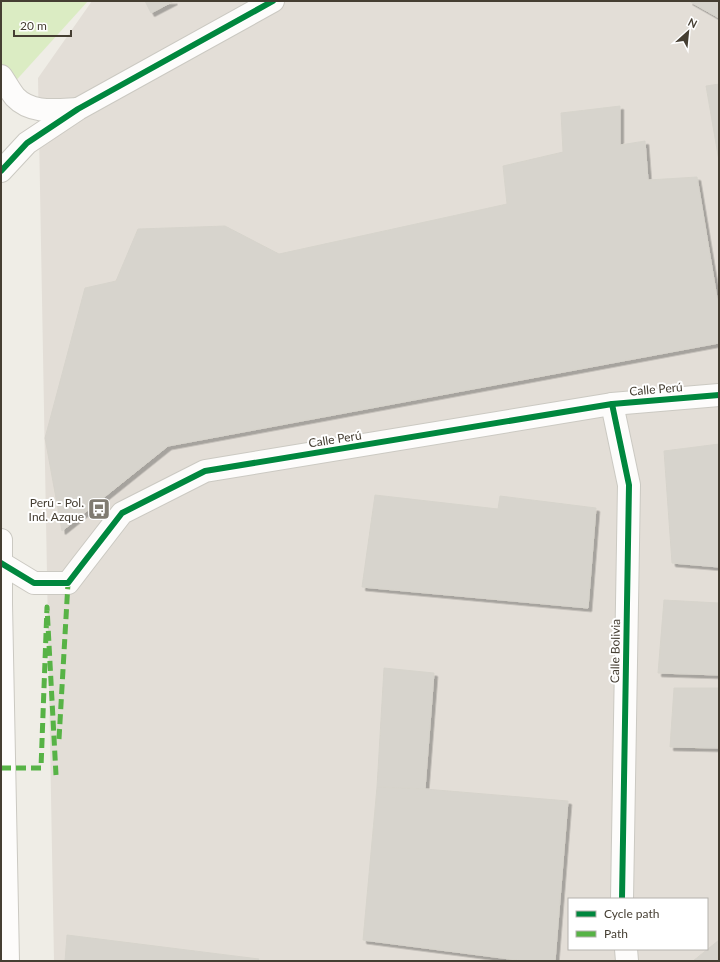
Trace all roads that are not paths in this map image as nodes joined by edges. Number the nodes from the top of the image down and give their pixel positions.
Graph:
1 (273, 1) edge
2 (1, 76) edge
3 (78, 109) junction
4 (1, 171) edge
5 (719, 395) edge
6 (612, 404) junction
7 (1, 540) edge
8 (1, 563) edge
9 (622, 898) edge
10 (626, 950) edge
11 (8, 961) edge
12 (627, 961) edge

1 - 3 street
2 - 3 street
3 - 4 street
5 - 6 street, Calle Perú
6 - 8 street, Calle Perú
6 - 9 street, Calle Bolivia
7 - 8 street
8 - 11 street
10 - 12 street

